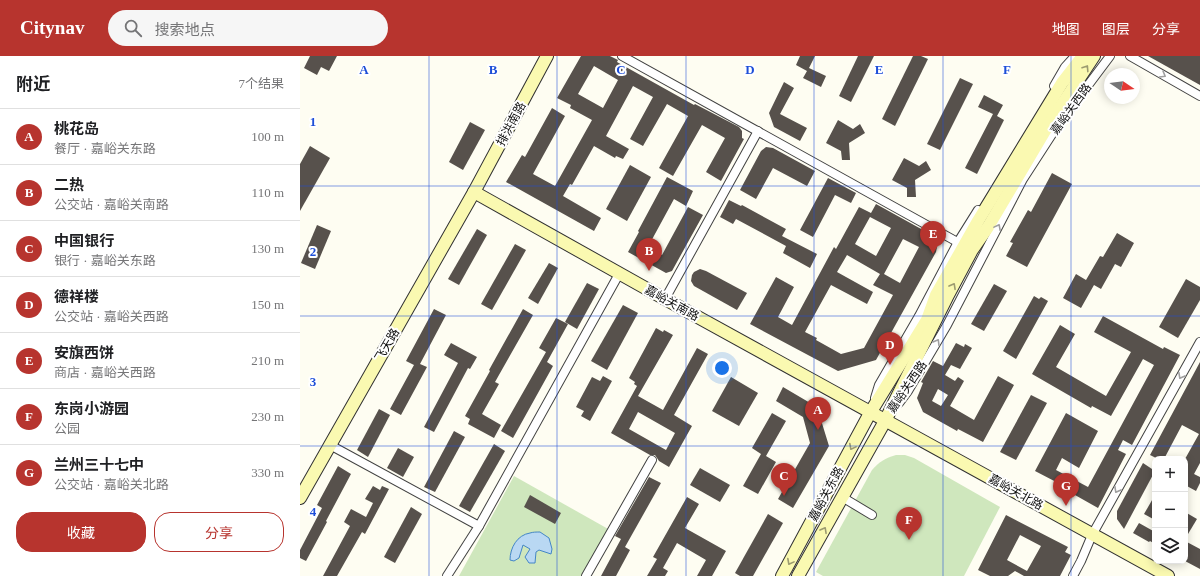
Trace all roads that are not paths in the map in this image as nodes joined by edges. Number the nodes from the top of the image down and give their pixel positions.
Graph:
1 (547, 56) edge
2 (622, 56) edge
3 (1075, 56) edge
4 (1083, 56) edge
5 (1094, 56) edge
6 (1110, 56) edge
7 (1130, 56) edge
8 (1200, 96) edge
9 (758, 131) junction
10 (474, 192) junction
11 (965, 246) junction
12 (619, 274) junction
13 (665, 299) junction
14 (1200, 342) edge
15 (870, 413) junction
16 (885, 421) junction
17 (330, 445) junction
18 (652, 460) dead end
19 (842, 497) junction
20 (300, 498) edge
21 (872, 515) dead end
22 (479, 526) junction
23 (1092, 535) junction
24 (447, 576) edge
25 (586, 576) edge
26 (782, 576) edge
27 (798, 576) edge
28 (1073, 576) edge
29 (1168, 576) edge

1 - 10 main road, 排洪南路
2 - 9 street
3 - 11 street
4 - 11 main road, 嘉峪关西路
11 -> 5 main road, 嘉峪关西路
16 -> 6 street, 嘉峪关西路
7 -> 8 street
9 - 11 street
9 - 13 street
10 - 12 main road, 嘉峪关南路
10 - 17 main road, 飞天路
11 - 15 main road, 嘉峪关西路
16 -> 11 main road, 嘉峪关西路
12 - 13 main road, 嘉峪关南路
12 - 22 street
13 - 15 main road, 嘉峪关南路
14 -> 23 street
15 - 16 main road, 嘉峪关南路
15 -> 26 main road, 嘉峪关东路
16 - 19 main road, 嘉峪关东路
16 - 23 main road, 嘉峪关北路
17 - 20 main road, 飞天路
17 - 22 street
18 - 25 street
19 - 21 street
27 -> 19 main road, 嘉峪关东路
22 - 24 street
23 - 28 street
23 - 29 main road, 嘉峪关北路

